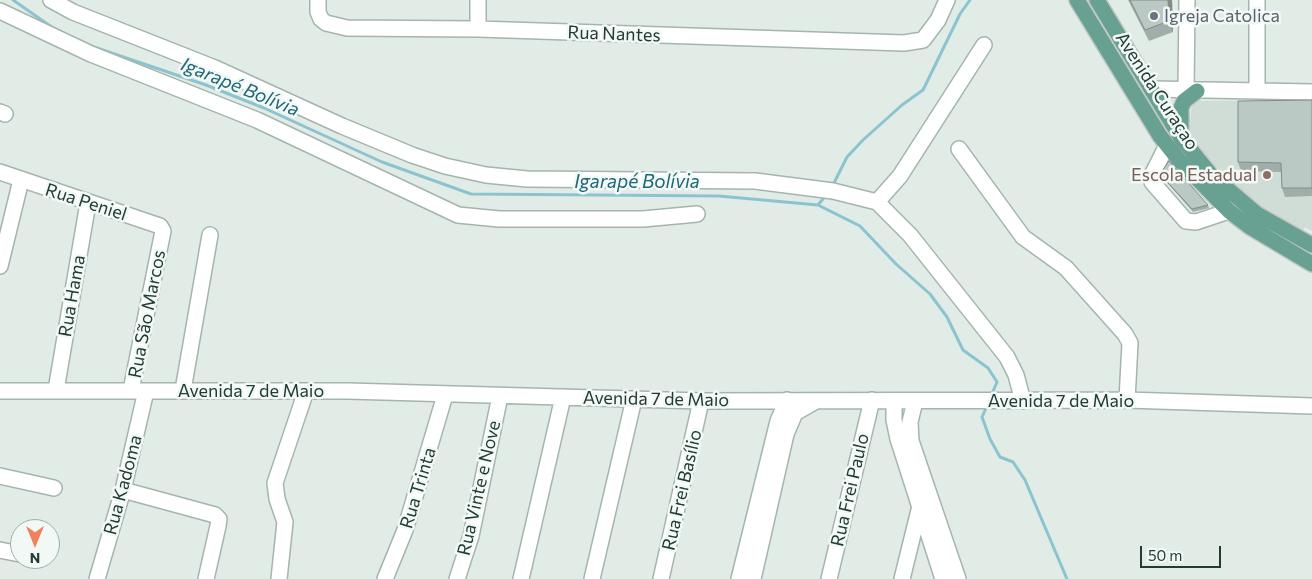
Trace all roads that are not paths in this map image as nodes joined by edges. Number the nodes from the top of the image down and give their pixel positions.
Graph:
1 (51, 0) edge
2 (478, 0) edge
3 (948, 0) edge
4 (1077, 0) edge
5 (1097, 0) edge
6 (1187, 0) edge
7 (1257, 0) edge
8 (318, 6) edge
9 (0, 11) edge
10 (478, 29) junction
11 (984, 45) dead end
12 (1153, 89) junction
13 (1257, 90) junction
14 (1191, 91) junction
15 (1312, 92) edge
16 (1181, 138) junction
17 (1167, 145) junction
18 (959, 148) dead end
19 (0, 172) edge
20 (21, 180) junction
21 (877, 202) junction
22 (88, 203) junction
23 (1229, 211) junction
24 (697, 214) dead end
25 (210, 235) dead end
26 (162, 238) joint
27 (1312, 246) edge
28 (1312, 264) edge
29 (0, 266) edge
30 (0, 390) edge
31 (56, 390) junction
32 (139, 390) junction
33 (183, 390) junction
34 (306, 391) junction
35 (445, 395) junction
36 (500, 396) junction
37 (563, 397) junction
38 (634, 399) junction
39 (787, 400) junction
40 (817, 400) junction
41 (872, 400) junction
42 (1127, 400) junction
43 (701, 401) junction
44 (894, 401) junction
45 (914, 401) junction
46 (1023, 401) junction
47 (1312, 406) edge
48 (0, 476) edge
49 (54, 488) dead end
50 (123, 490) junction
51 (919, 509) junction
52 (98, 579) edge
53 (206, 579) edge
54 (279, 579) edge
55 (385, 579) edge
56 (457, 579) edge
57 (521, 579) edge
58 (592, 579) edge
59 (661, 579) edge
60 (739, 579) edge
61 (753, 579) edge
62 (829, 579) edge
63 (902, 579) edge
64 (943, 579) edge
65 (958, 579) edge

1 - 21 street
2 - 10 street
3 - 10 street, Rua Nantes
4 - 17 main road, Avenida Curaçao
5 - 12 main road, Avenida Curaçao
6 - 14 street
7 - 13 street
8 - 10 street, Rua Nantes
9 - 24 street
11 - 21 street
12 - 14 street
12 - 16 main road, Avenida Curaçao
13 - 14 street
13 - 15 street
14 - 16 main road
16 - 27 main road, Avenida Curaçao
17 - 23 main road, Avenida Curaçao
17 - 23 street
18 - 42 street
19 - 20 street, Rua Peniel
20 - 22 street, Rua Peniel
20 - 29 street
21 - 46 street
22 - 26 street, Rua Peniel
22 - 31 street, Rua Hama
23 - 28 main road, Avenida Curaçao
25 - 33 street
26 - 32 street, Rua São Marcos
30 - 31 street, Avenida 7 de Maio
31 - 32 street, Avenida 7 de Maio
32 - 33 street, Avenida 7 de Maio
32 - 50 street, Rua Kadoma
33 - 34 street, Avenida 7 de Maio
34 - 35 street, Avenida 7 de Maio
34 - 54 street
35 - 36 street, Avenida 7 de Maio
35 - 55 street, Rua Trinta
36 - 37 street, Avenida 7 de Maio
36 - 56 street, Rua Vinte e Nove
37 - 38 street, Avenida 7 de Maio
37 - 57 street
38 - 43 street, Avenida 7 de Maio
38 - 58 street
39 - 40 street, Avenida 7 de Maio
39 - 43 street, Avenida 7 de Maio
39 - 60 street
40 - 41 street, Avenida 7 de Maio
40 - 61 street
41 - 44 street, Avenida 7 de Maio
41 - 62 street, Rua Frei Paulo
42 - 46 street, Avenida 7 de Maio
42 - 47 street, Avenida 7 de Maio
43 - 59 street, Rua Frei Basílio
44 - 45 street, Avenida 7 de Maio
44 - 51 street
45 - 46 street, Avenida 7 de Maio
45 - 65 street
48 - 49 street
50 - 52 street, Rua Kadoma
50 - 53 street
51 - 63 street
51 - 64 street

